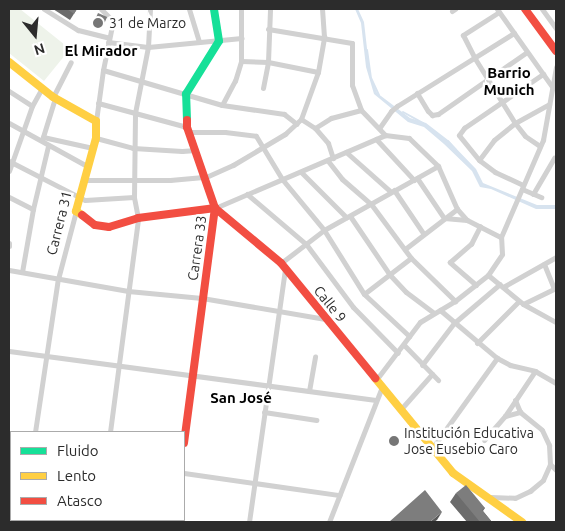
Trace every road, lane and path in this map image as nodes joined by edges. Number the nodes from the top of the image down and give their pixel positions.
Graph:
1 (44, 9) edge
2 (101, 9) edge
3 (150, 9) edge
4 (189, 9) edge
5 (214, 9) edge
6 (241, 9) edge
7 (270, 9) edge
8 (322, 9) edge
9 (525, 9) edge
10 (542, 9) edge
11 (498, 10) edge
12 (556, 28) edge
13 (268, 29) junction
14 (514, 33) junction
15 (324, 37) junction
16 (242, 38) junction
17 (108, 40) junction
18 (199, 41) junction
19 (219, 41) junction
20 (148, 47) junction
21 (556, 51) edge
22 (527, 52) junction
23 (474, 57) junction
24 (241, 61) junction
25 (9, 62) edge
26 (71, 62) dead end
27 (268, 62) junction
28 (556, 67) edge
29 (103, 70) junction
30 (318, 72) junction
31 (543, 74) junction
32 (488, 78) junction
33 (142, 81) junction
34 (42, 88) junction
35 (263, 88) dead end
36 (553, 88) junction
37 (9, 91) edge
38 (417, 93) junction
39 (186, 94) junction
40 (54, 97) junction
41 (503, 101) junction
42 (98, 103) junction
43 (549, 104) junction
44 (222, 105) junction
45 (32, 106) junction
46 (361, 110) junction
47 (135, 113) junction
48 (301, 119) junction
49 (96, 121) junction
50 (9, 124) edge
51 (297, 124) junction
52 (515, 124) junction
53 (380, 127) junction
54 (315, 128) junction
55 (188, 129) junction
56 (23, 132) junction
57 (386, 135) junction
58 (96, 138) junction
59 (376, 139) junction
60 (42, 140) junction
61 (48, 146) junction
62 (540, 146) junction
63 (93, 148) junction
64 (133, 148) junction
65 (264, 148) junction
66 (196, 150) junction
67 (346, 152) junction
68 (333, 158) junction
69 (554, 158) dead end
70 (479, 160) junction
71 (328, 161) junction
72 (10, 162) edge
73 (87, 166) junction
74 (438, 166) junction
75 (9, 171) edge
76 (301, 172) junction
77 (40, 177) junction
78 (206, 177) junction
79 (282, 179) junction
80 (416, 179) junction
81 (83, 180) junction
82 (133, 180) junction
83 (521, 190) junction
84 (392, 191) junction
85 (247, 194) junction
86 (533, 194) junction
87 (79, 196) junction
88 (9, 197) edge
89 (134, 197) junction
90 (541, 197) dead end
91 (370, 204) junction
92 (215, 208) junction
93 (33, 209) junction
94 (457, 209) junction
95 (76, 211) junction
96 (348, 216) junction
97 (138, 218) junction
98 (444, 218) junction
99 (467, 220) junction
100 (480, 226) junction
101 (324, 230) junction
102 (423, 233) junction
103 (502, 237) junction
104 (306, 244) junction
105 (404, 249) junction
106 (556, 257) edge
107 (411, 258) junction
108 (544, 264) junction
109 (283, 266) junction
110 (9, 270) edge
111 (22, 272) junction
112 (390, 275) junction
113 (488, 275) junction
114 (58, 279) junction
115 (476, 285) junction
116 (502, 286) junction
117 (555, 289) edge
118 (128, 291) junction
119 (364, 294) junction
120 (202, 298) junction
121 (455, 301) junction
122 (521, 302) junction
123 (437, 311) junction
124 (279, 312) junction
125 (325, 319) junction
126 (556, 322) edge
127 (454, 323) junction
128 (409, 336) junction
129 (477, 342) junction
130 (404, 345) junction
131 (9, 351) edge
132 (398, 353) junction
133 (45, 356) junction
134 (315, 357) dead end
135 (497, 358) junction
136 (422, 365) junction
137 (119, 366) junction
138 (535, 371) junction
139 (432, 374) junction
140 (193, 375) junction
141 (376, 380) junction
142 (438, 380) dead end
143 (556, 383) edge
144 (268, 385) junction
145 (382, 387) junction
146 (309, 391) junction
147 (376, 400) junction
148 (515, 400) junction
149 (400, 409) junction
150 (264, 412) junction
151 (520, 412) junction
152 (505, 416) junction
153 (316, 420) dead end
154 (35, 431) edge
155 (110, 431) edge
156 (185, 435) edge
157 (484, 440) dead end
158 (433, 447) junction
159 (550, 464) junction
160 (556, 470) edge
161 (185, 473) edge
162 (254, 482) junction
163 (481, 494) junction
164 (339, 495) junction
165 (249, 522) edge
166 (329, 522) edge
167 (522, 522) edge

1 - 17 street
2 - 17 street, Carrera 31
3 - 20 street
4 - 18 street
5 - 19 main road
6 - 16 street
7 - 13 street
8 - 15 street
9 - 21 main road
10 - 12 street
11 - 14 street
11 - 23 street
13 - 15 street
13 - 27 street
14 - 22 street
14 - 23 street
15 - 30 street
15 - 46 street
16 - 19 street
16 - 24 street
17 - 20 street
17 - 29 street, Carrera 31
18 - 19 street
18 - 20 street
19 - 39 main road
20 - 33 street
22 - 31 street
22 - 32 street
23 - 32 street
23 - 38 street
24 - 27 street
24 - 44 street
25 - 34 main road
26 - 40 street
27 - 30 street
27 - 35 street
28 - 36 street
29 - 33 street
29 - 42 street, Carrera 31
30 - 48 street
31 - 36 street
31 - 41 street
32 - 38 street
32 - 41 street
33 - 39 street
33 - 47 street
34 - 40 main road
34 - 45 street
36 - 43 street
37 - 45 street
38 - 53 street
39 - 44 street
39 - 55 main road, Carrera 33
40 - 49 main road
40 - 60 street
41 - 52 street
41 - 70 street
42 - 47 street
42 - 49 street, Carrera 31
43 - 52 street
43 - 62 street
44 - 51 street
45 - 56 street
46 - 53 street
46 - 54 street
47 - 55 street
47 - 64 street
48 - 51 street
48 - 54 street
49 - 58 main road, Carrera 31
50 - 56 street
51 - 65 street
52 - 62 street
52 - 70 street
53 - 57 street
54 - 68 street
55 - 65 street
55 - 66 main road, Carrera 33
56 - 60 street
56 - 72 street
57 - 59 street
57 - 74 street
58 - 63 main road, Carrera 31
58 - 64 street
59 - 67 street
59 - 80 street
60 - 61 street
60 - 63 street
61 - 73 street
61 - 77 street
62 - 83 street
63 - 73 main road, Carrera 31
64 - 66 street
64 - 82 street
65 - 78 street
65 - 79 street
66 - 78 main road, Carrera 33
67 - 68 street
67 - 84 street
68 - 71 street
69 - 86 street
70 - 83 street
71 - 76 street
71 - 91 street
72 - 75 street
72 - 77 street
73 - 81 main road, Carrera 31
74 - 80 street
74 - 94 street
76 - 79 street
76 - 96 street
77 - 87 street
77 - 93 street
78 - 82 street
78 - 92 main road, Carrera 33
79 - 85 street
79 - 101 street
80 - 84 street
80 - 98 street
81 - 82 street
81 - 87 main road, Carrera 31
82 - 89 street
83 - 86 street
83 - 103 street
84 - 91 street
84 - 102 street
85 - 92 street
85 - 104 street
86 - 90 street
87 - 89 street
87 - 95 main road, Carrera 31
88 - 93 street
89 - 97 street
91 - 96 street
91 - 105 street
92 - 97 main road
92 - 109 main road, Calle 9
92 - 120 main road, Carrera 33
93 - 111 street
94 - 98 street
94 - 99 street
95 - 97 main road
95 - 114 street, Carrera 31
96 - 101 street
96 - 112 street
97 - 118 street
98 - 99 street
98 - 102 street
99 - 100 street
100 - 103 street
100 - 115 street
101 - 104 street
101 - 119 street
102 - 105 street
103 - 113 street
104 - 109 street
104 - 132 street
105 - 107 street
106 - 108 street
107 - 112 street
107 - 121 street
108 - 116 street
108 - 117 street
109 - 124 street
109 - 125 main road, Calle 9
110 - 111 street
111 - 114 street
112 - 119 street
112 - 123 street
113 - 115 street
113 - 116 street
114 - 118 street
114 - 133 street, Carrera 31
115 - 121 street
116 - 122 street
116 - 127 street
117 - 122 street
118 - 120 street
118 - 137 street
119 - 128 street
120 - 124 street
120 - 140 main road, Carrera 33
121 - 123 street
122 - 126 street
122 - 129 street
123 - 127 street
123 - 128 street
124 - 125 street
124 - 144 street
125 - 141 main road, Calle 9
127 - 129 street
127 - 136 street
128 - 130 street
129 - 135 street
130 - 132 street
130 - 136 street
131 - 133 street
132 - 141 street
133 - 137 street
133 - 154 street, Carrera 31
134 - 146 street
135 - 138 street
135 - 158 street
136 - 139 street
137 - 140 street
137 - 155 street
138 - 143 street
138 - 148 street
139 - 142 street
139 - 149 street
140 - 144 street
140 - 156 main road, Carrera 33
141 - 145 main road, Calle 9
144 - 146 street
144 - 150 street
145 - 147 street
145 - 149 main road, Calle 9
146 - 147 street
147 - 164 street
148 - 151 street
148 - 152 street
149 - 158 main road, Calle 9
150 - 153 street
150 - 162 street
151 - 152 street
151 - 159 street
152 - 157 street
158 - 163 main road, Calle 9
159 - 160 street
159 - 163 street
161 - 162 street
162 - 164 street
162 - 165 street
163 - 167 main road, Calle 9
164 - 166 street

